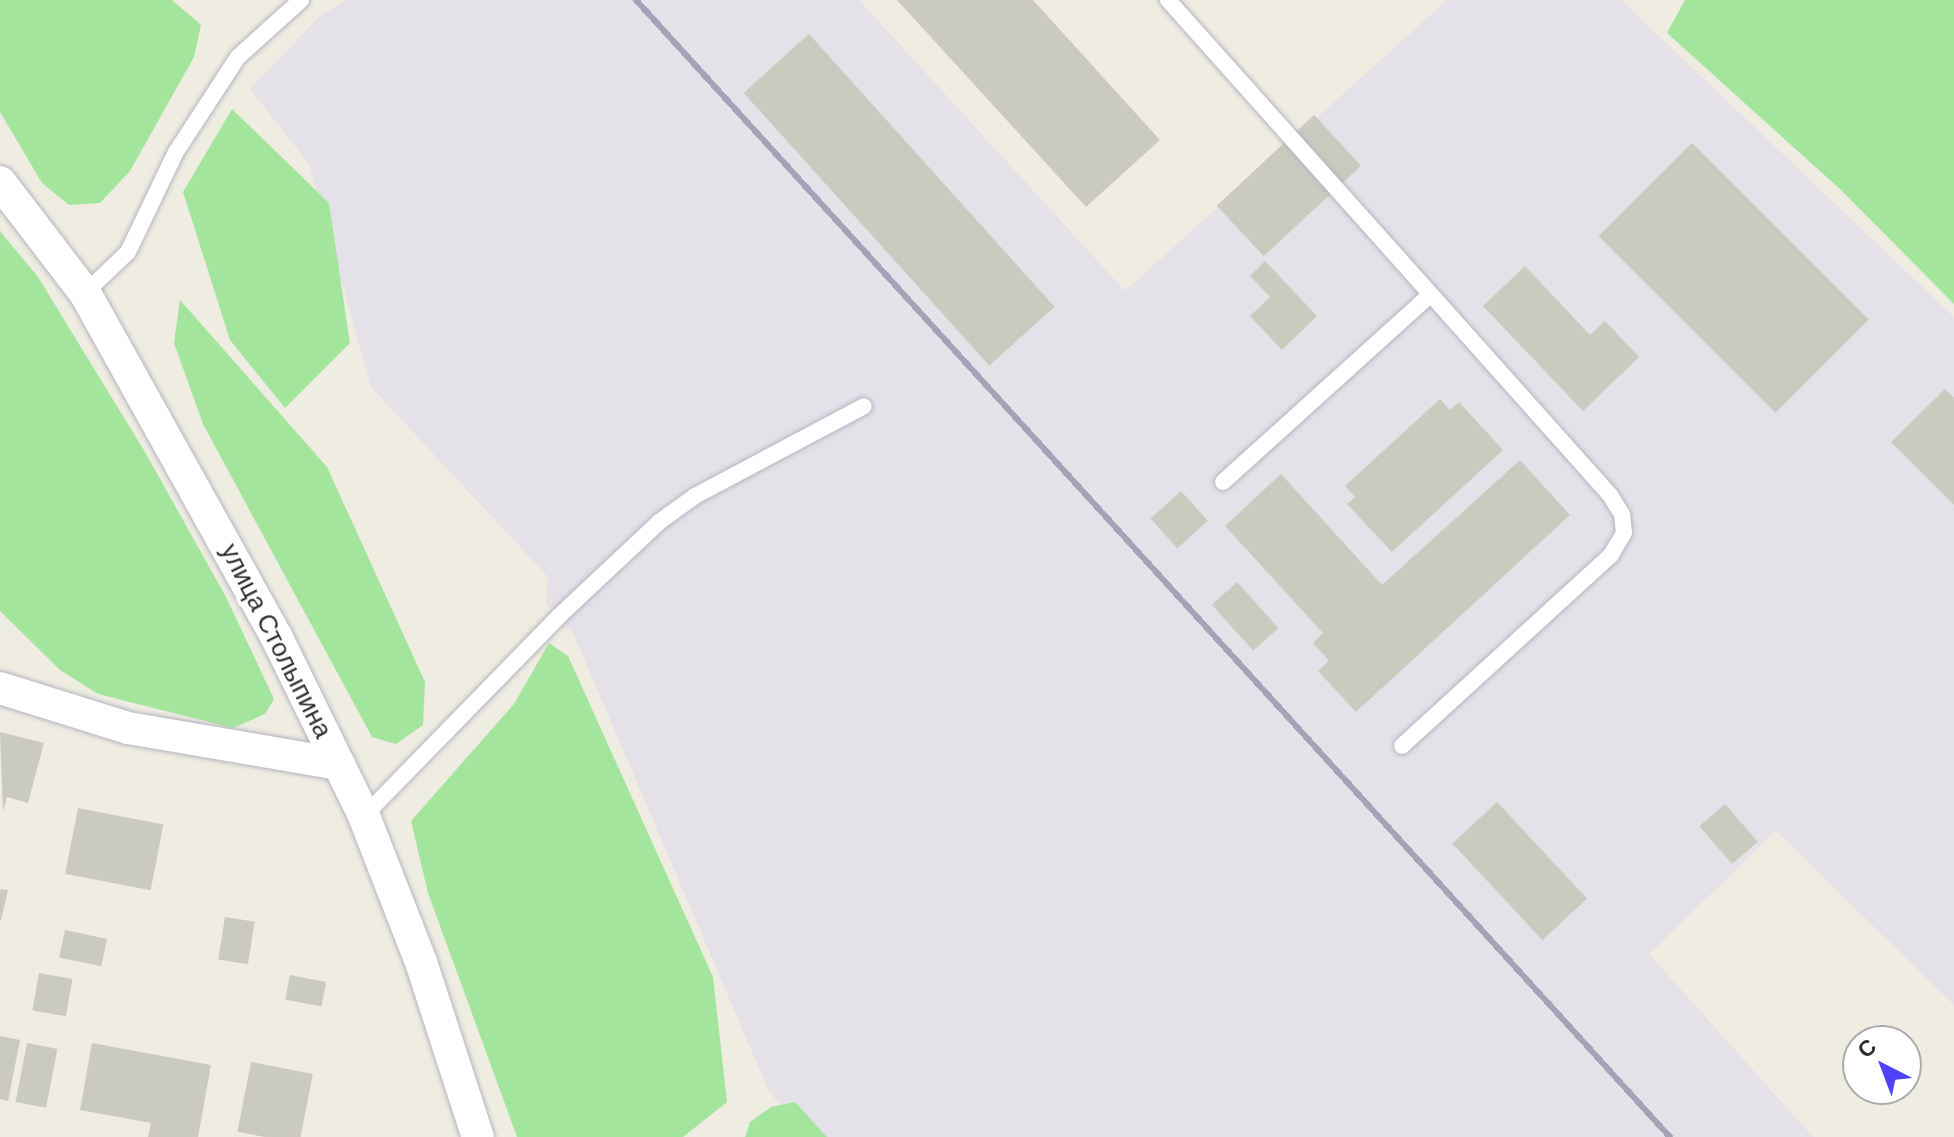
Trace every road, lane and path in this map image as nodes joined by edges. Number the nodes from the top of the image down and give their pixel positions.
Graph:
1 (301, 0) edge
2 (1168, 0) edge
3 (0, 182) edge
4 (85, 293) junction
5 (1431, 294) junction
6 (864, 406) dead end
7 (1223, 482) dead end
8 (0, 688) edge
9 (1402, 746) dead end
10 (339, 764) junction
11 (364, 816) junction
12 (478, 1137) edge

1 - 4 lane
2 - 5 lane
3 - 4 street, улица Столыпина
4 - 10 street, улица Столыпина
5 - 7 lane
5 - 9 lane
6 - 11 lane
8 - 10 street
10 - 11 street, улица Столыпина
11 - 12 street, улица Столыпина

